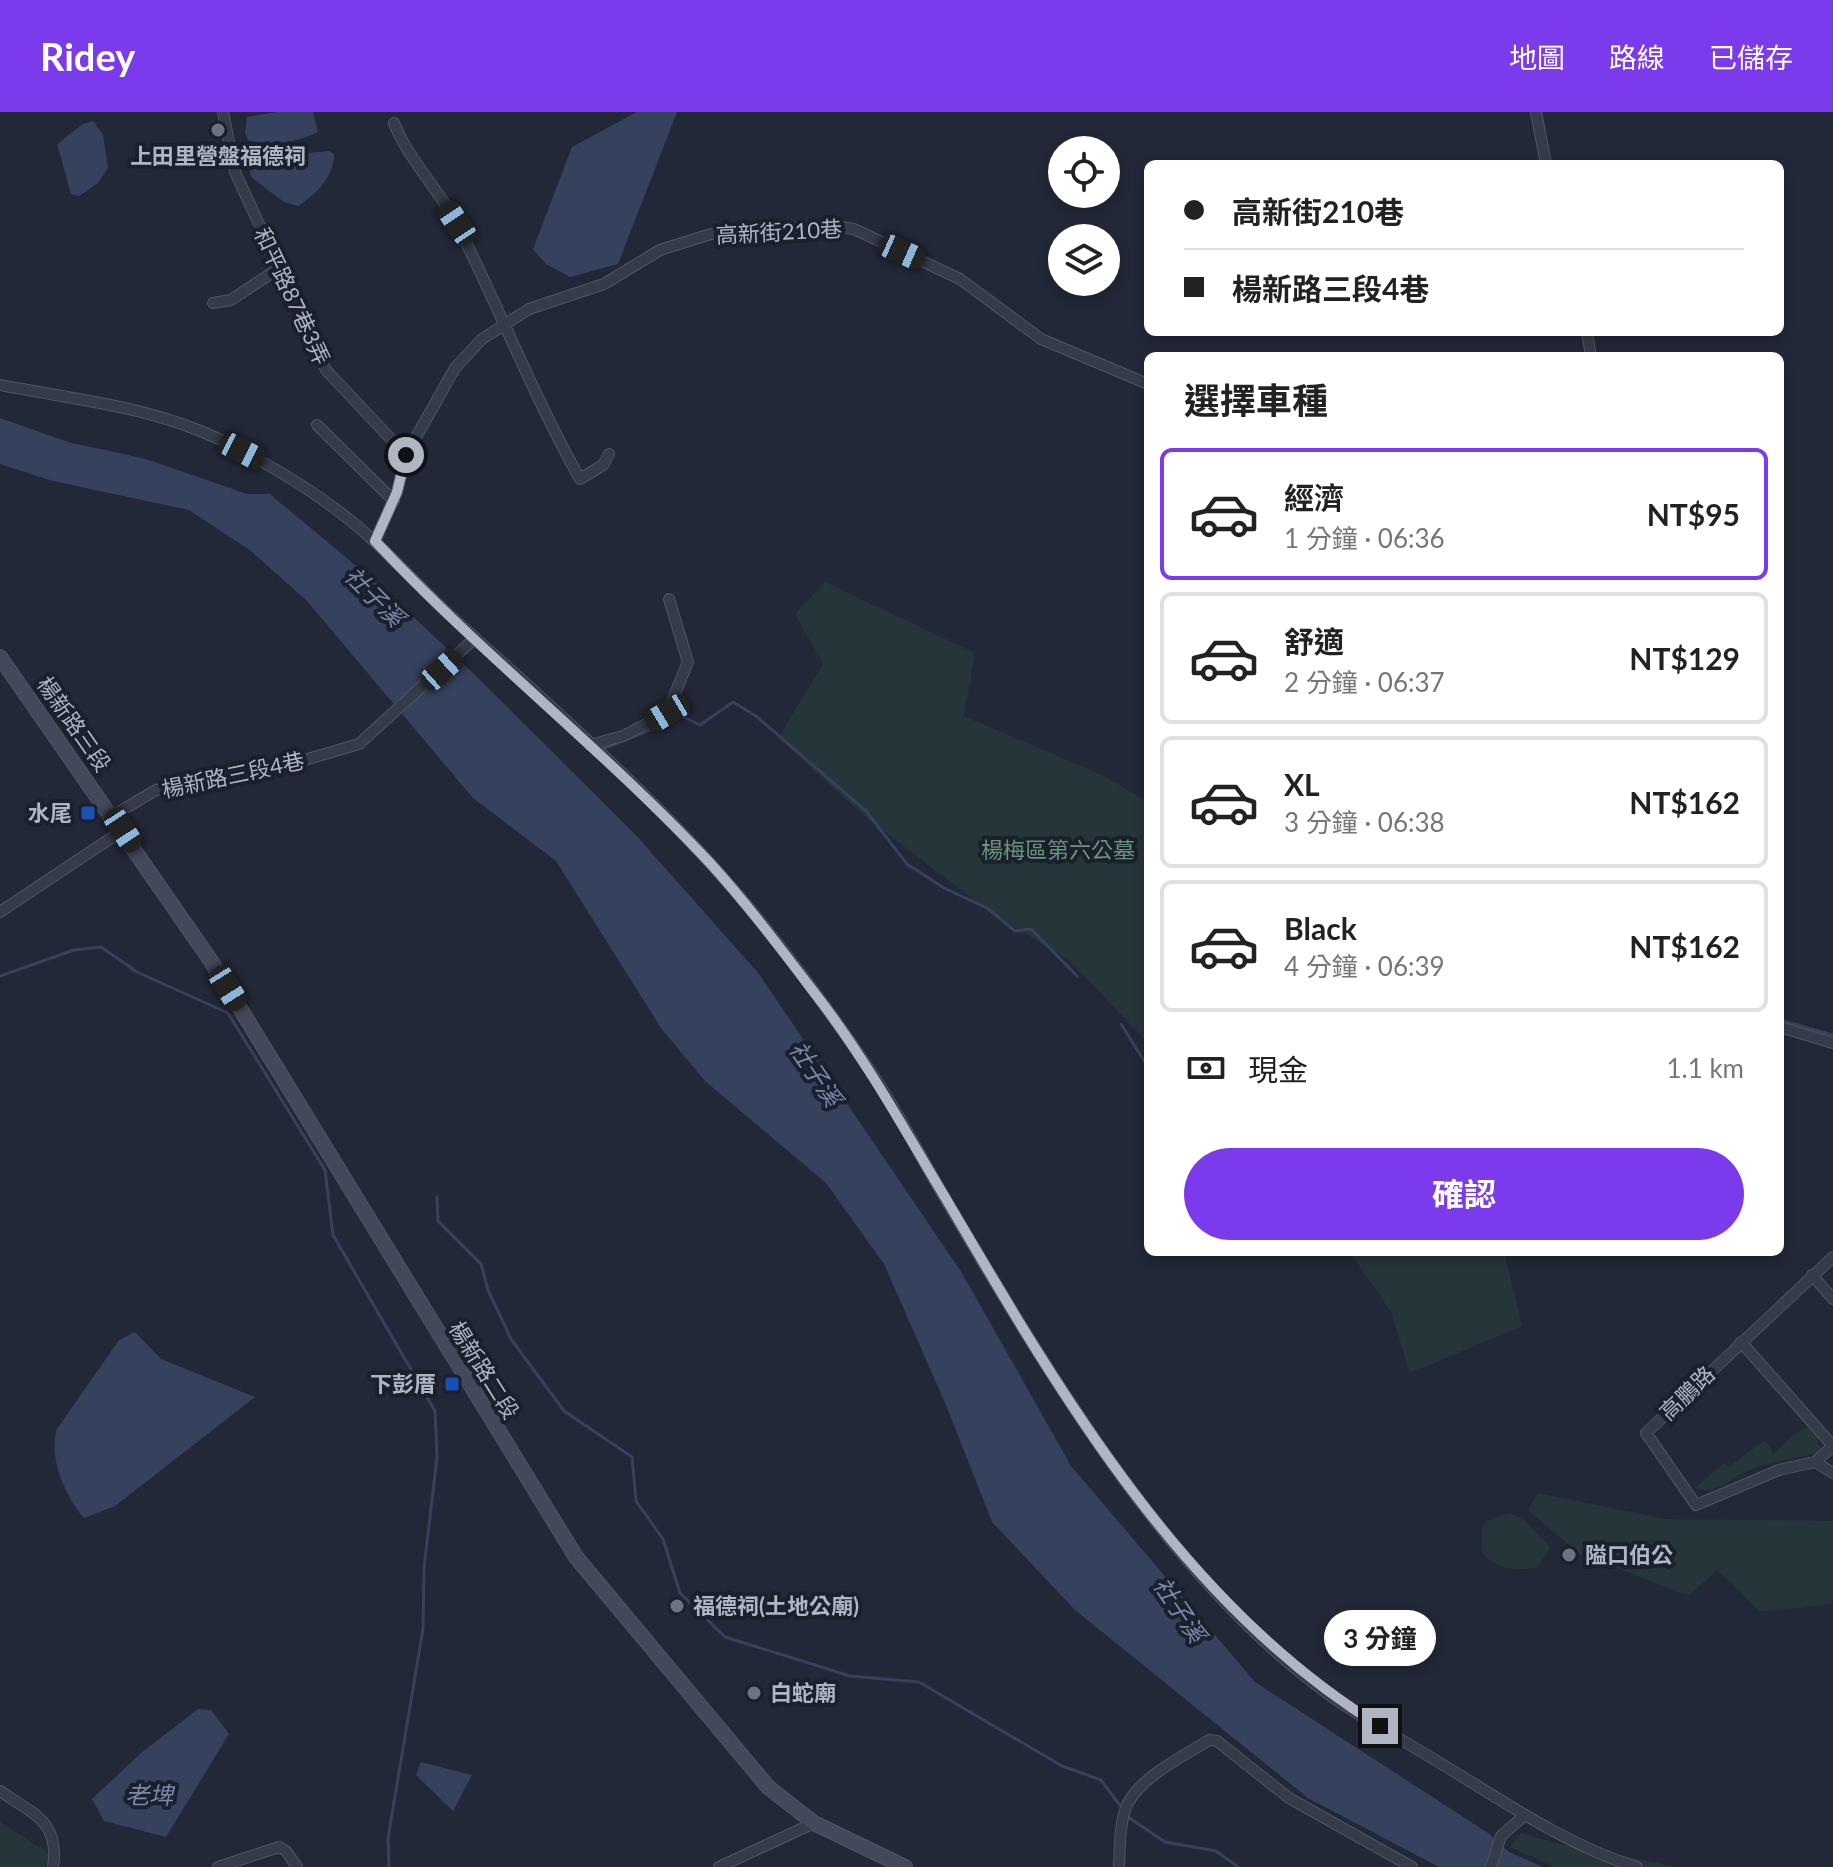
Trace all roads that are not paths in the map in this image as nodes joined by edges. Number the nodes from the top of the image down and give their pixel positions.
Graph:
1 (223, 112) edge
2 (1536, 112) edge
3 (394, 123) dead end
4 (1545, 160) edge
5 (279, 268) junction
6 (213, 303) dead end
7 (503, 323) junction
8 (1144, 382) edge
9 (0, 385) edge
10 (317, 425) dead end
11 (609, 454) dead end
12 (406, 455) junction
13 (394, 501) junction
14 (375, 541) junction
15 (669, 599) dead end
16 (475, 638) junction
17 (0, 657) edge
18 (590, 745) junction
19 (112, 816) junction
20 (123, 830) junction
21 (0, 912) edge
22 (1784, 1028) edge
23 (1833, 1043) edge
24 (1833, 1257) edge
25 (1812, 1275) junction
26 (1833, 1299) edge
27 (1741, 1342) junction
28 (1833, 1446) edge
29 (1815, 1462) junction
30 (1833, 1473) edge
31 (0, 1791) edge
32 (1525, 1815) junction
33 (814, 1823) junction
34 (53, 1867) edge
35 (218, 1867) edge
36 (297, 1867) edge
37 (719, 1867) edge
38 (905, 1867) edge
39 (1119, 1867) edge
40 (1412, 1867) edge
41 (1491, 1867) edge
42 (1637, 1867) edge

1 - 5 street, 和平路87巷3弄
2 - 4 street
3 - 7 street
5 - 6 street
5 - 12 street, 和平路87巷3弄
7 - 8 street, 高新街210巷
7 - 11 street
7 - 12 street, 高新街210巷
9 - 14 street
10 - 13 street
12 - 13 street, 高新街210巷
13 - 14 street, 高新街210巷
14 - 16 street
15 - 18 street
16 - 18 street
16 - 19 street, 楊新路三段4巷
17 - 19 main road, 楊新路三段
18 - 32 street
19 - 20 main road, 楊新路二段
20 - 21 street
20 - 33 main road, 楊新路二段
22 - 23 street
24 - 25 street, 高鵬路
25 - 26 street
25 - 27 street, 高鵬路
27 - 28 street
27 - 29 street, 高鵬路
28 - 29 street, 高鵬路
29 - 30 street
31 - 34 street
32 - 41 street
32 - 42 street
33 - 37 street
33 - 38 main road, 楊新路二段
35 - 36 street
39 - 40 street

